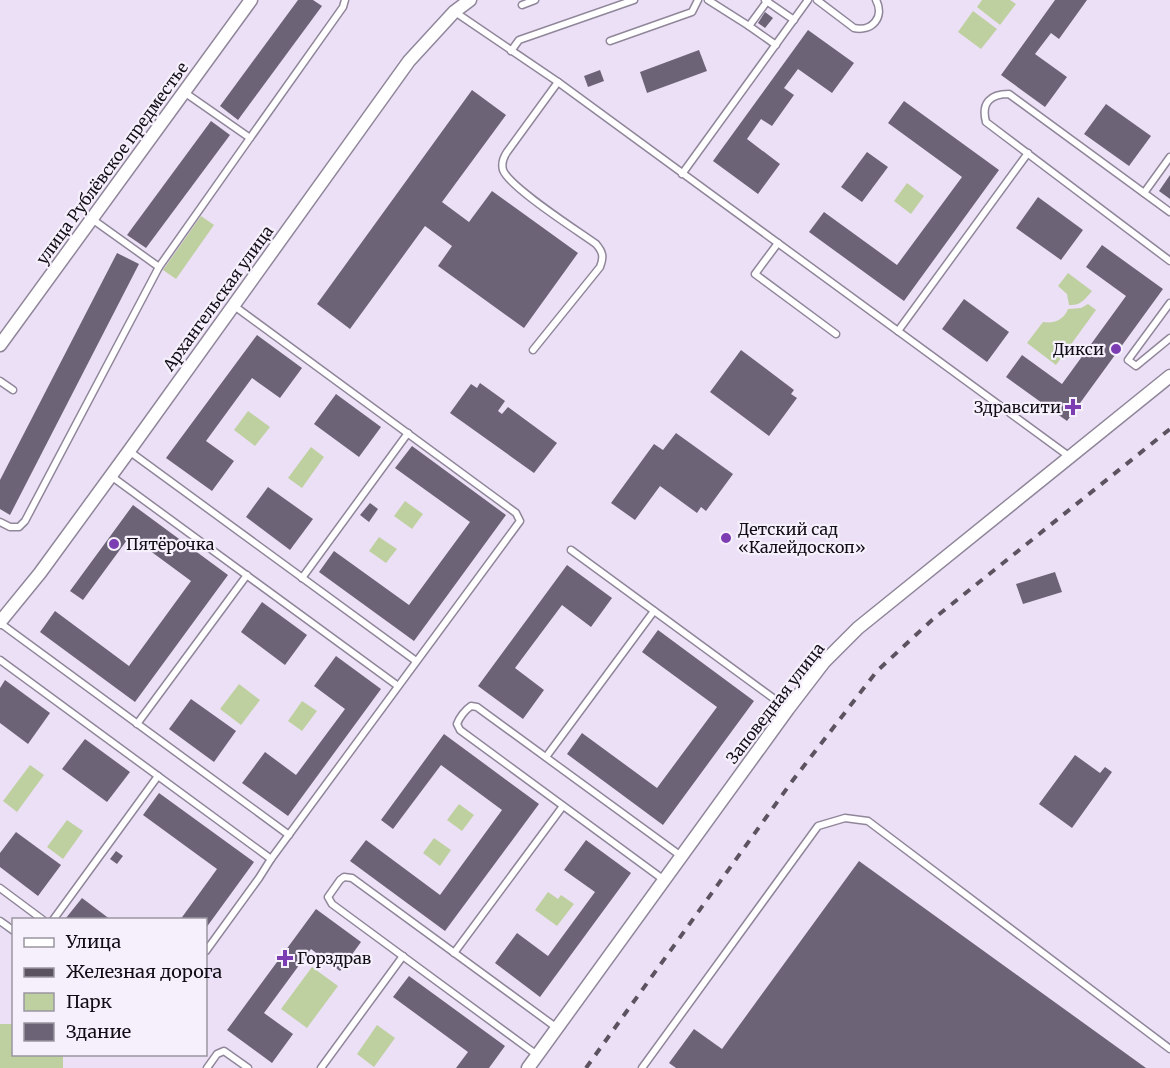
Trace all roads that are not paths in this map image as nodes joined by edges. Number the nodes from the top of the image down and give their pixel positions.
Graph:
1 (251, 0) edge
2 (345, 0) edge
3 (535, 0) edge
4 (634, 0) edge
5 (698, 0) edge
6 (708, 0) edge
7 (767, 0) edge
8 (808, 0) edge
9 (817, 0) edge
10 (876, 0) edge
11 (467, 1) edge
12 (522, 5) dead end
13 (454, 12) junction
14 (794, 20) junction
15 (748, 26) junction
16 (610, 41) dead end
17 (776, 45) junction
18 (511, 51) junction
19 (558, 82) junction
20 (184, 92) junction
21 (250, 138) junction
22 (1028, 153) junction
23 (1170, 157) edge
24 (682, 174) junction
25 (1144, 193) junction
26 (1170, 212) edge
27 (92, 219) junction
28 (778, 243) junction
29 (1170, 261) edge
30 (159, 267) junction
31 (1170, 303) edge
32 (233, 305) junction
33 (898, 331) junction
34 (836, 334) dead end
35 (1170, 338) edge
36 (0, 345) edge
37 (533, 350) dead end
38 (1170, 376) edge
39 (0, 381) edge
40 (13, 390) dead end
41 (408, 434) junction
42 (129, 451) junction
43 (1070, 457) junction
44 (111, 475) junction
45 (0, 522) edge
46 (571, 550) dead end
47 (247, 575) junction
48 (302, 578) junction
49 (654, 611) junction
50 (0, 622) edge
51 (0, 660) edge
52 (416, 661) junction
53 (398, 686) junction
54 (788, 709) junction
55 (137, 724) junction
56 (546, 757) junction
57 (158, 776) junction
58 (563, 806) junction
59 (289, 835) junction
60 (681, 856) junction
61 (271, 859) junction
62 (664, 880) junction
63 (0, 888) edge
64 (40, 918) edge
65 (53, 918) edge
66 (207, 950) edge
67 (454, 953) junction
68 (403, 956) junction
69 (557, 1028) junction
70 (1170, 1049) edge
71 (537, 1054) junction
72 (207, 1068) edge
73 (248, 1068) edge
74 (321, 1068) edge
75 (528, 1068) edge
76 (642, 1068) edge

1 - 20 street, улица Рублёвское предместье
2 - 21 lane
3 - 12 lane
4 - 18 lane
5 - 16 lane
6 - 15 lane
7 - 14 lane
7 - 15 lane
8 - 14 lane
9 - 10 lane
11 - 13 street, Архангельская улица
13 - 18 lane
13 - 32 street, Архангельская улица
14 - 17 lane
15 - 17 lane
17 - 24 lane
18 - 19 lane
19 - 24 lane
19 - 37 lane
20 - 21 lane
20 - 27 street, улица Рублёвское предместье
21 - 30 lane
22 - 25 lane
22 - 29 lane
22 - 33 lane
23 - 25 lane
24 - 28 lane
25 - 26 lane
27 - 30 lane
27 - 36 street, улица Рублёвское предместье
28 - 33 lane
28 - 34 lane
30 - 45 lane
31 - 35 lane
32 - 41 lane
32 - 42 street, Архангельская улица
33 - 43 lane
38 - 43 street, Заповедная улица
39 - 40 lane
41 - 48 lane
41 - 52 lane
42 - 44 street, Архангельская улица
42 - 48 lane
43 - 54 street, Заповедная улица
44 - 47 lane
44 - 50 street, Архангельская улица
46 - 49 lane
47 - 53 lane
47 - 55 lane
48 - 52 lane
49 - 54 lane
49 - 56 lane
50 - 55 lane
51 - 57 lane
52 - 53 lane
53 - 59 lane
54 - 60 street, Заповедная улица
55 - 59 lane
56 - 58 lane
56 - 60 lane
57 - 61 lane
57 - 65 lane
58 - 62 lane
58 - 67 lane
59 - 61 lane
60 - 62 street, Заповедная улица
61 - 66 lane
62 - 69 street, Заповедная улица
63 - 64 lane
67 - 68 lane
67 - 69 lane
68 - 71 lane
68 - 74 lane
69 - 71 street, Заповедная улица
70 - 76 lane
71 - 75 street, Заповедная улица
72 - 73 lane

